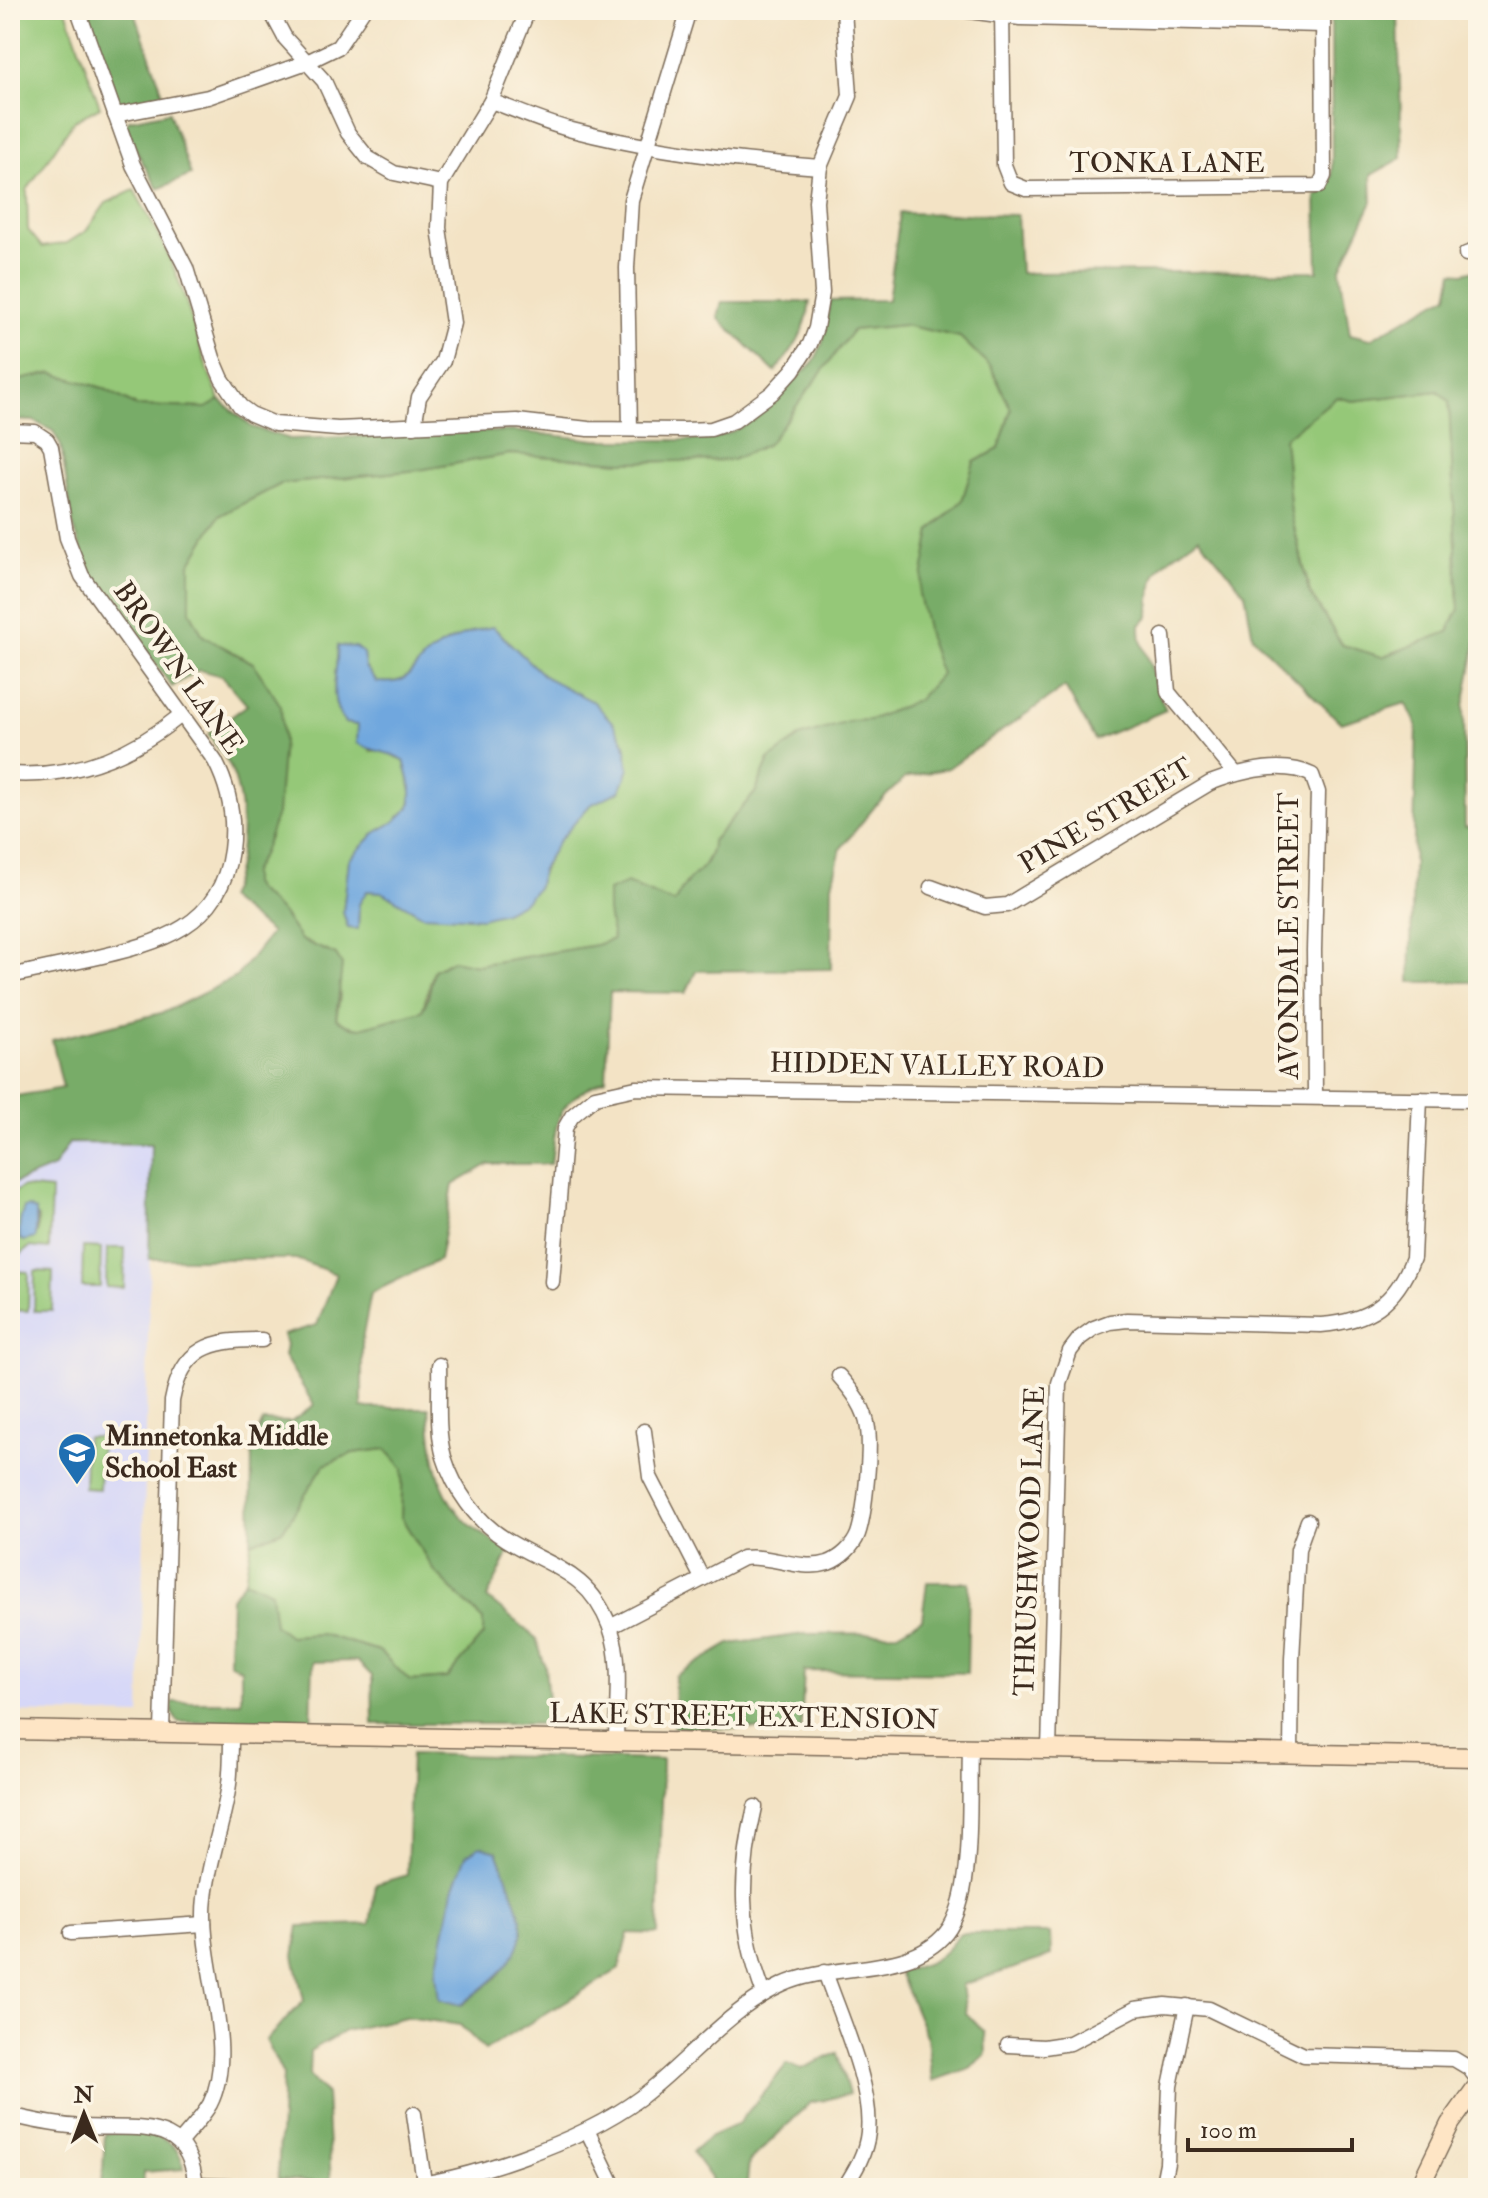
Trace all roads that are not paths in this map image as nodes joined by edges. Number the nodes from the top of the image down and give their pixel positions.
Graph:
1 (78, 10) edge
2 (270, 10) edge
3 (363, 10) edge
4 (528, 10) edge
5 (689, 10) edge
6 (844, 10) edge
7 (962, 10) edge
8 (1002, 14) edge
9 (1323, 18) edge
10 (307, 62) junction
11 (491, 101) junction
12 (115, 115) junction
13 (648, 145) junction
14 (820, 167) junction
15 (441, 183) junction
16 (414, 426) junction
17 (630, 429) junction
18 (10, 431) edge
19 (1163, 636) dead end
20 (181, 715) junction
21 (1235, 773) junction
22 (10, 774) edge
23 (1312, 775) joint
24 (931, 887) dead end
25 (10, 976) edge
26 (1315, 1097) junction
27 (1420, 1099) junction
28 (1478, 1100) edge
29 (552, 1282) dead end
30 (262, 1340) dead end
31 (439, 1365) dead end
32 (839, 1376) dead end
33 (644, 1431) dead end
34 (1308, 1521) dead end
35 (702, 1578) junction
36 (610, 1627) junction
37 (10, 1730) edge
38 (162, 1731) junction
39 (231, 1735) junction
40 (616, 1743) junction
41 (970, 1749) junction
42 (1049, 1750) junction
43 (1291, 1752) junction
44 (1478, 1757) edge
45 (755, 1807) dead end
46 (204, 1924) junction
47 (71, 1933) dead end
48 (825, 1972) junction
49 (764, 1994) junction
50 (1187, 2006) junction
51 (1008, 2045) dead end
52 (1478, 2082) edge
53 (414, 2114) dead end
54 (10, 2116) edge
55 (587, 2130) junction
56 (180, 2142) junction
57 (424, 2182) junction
58 (196, 2186) edge
59 (269, 2188) edge
60 (391, 2188) edge
61 (615, 2188) edge
62 (844, 2188) edge
63 (1162, 2188) edge
64 (1419, 2188) edge

1 - 12 street
2 - 10 street
3 - 10 street
4 - 11 street
5 - 13 street
6 - 14 street
7 - 8 street
8 - 9 street
8 - 9 street, TONKA LANE
10 - 12 street
10 - 15 street
11 - 13 street
11 - 15 street
12 - 16 street
13 - 14 street
13 - 17 street
14 - 17 street
15 - 16 street
16 - 17 street
18 - 20 street, BROWN LANE
19 - 21 street
20 - 22 street
20 - 25 street, BROWN LANE
21 - 23 street, PINE STREET
21 - 24 street, PINE STREET
23 - 26 street, AVONDALE STREET
26 - 27 street, HIDDEN VALLEY ROAD
26 - 29 street, HIDDEN VALLEY ROAD
27 - 28 street, HIDDEN VALLEY ROAD
27 - 42 street, THRUSHWOOD LANE
30 - 38 street
31 - 36 street
32 - 35 street
33 - 35 street
34 - 43 street
35 - 36 street
36 - 40 street
37 - 38 street, LAKE STREET EXTENSION
38 - 39 street, LAKE STREET EXTENSION
39 - 40 street, LAKE STREET EXTENSION
39 - 46 street
40 - 41 street, LAKE STREET EXTENSION
41 - 42 street, LAKE STREET EXTENSION
41 - 48 street
42 - 43 street, LAKE STREET EXTENSION
43 - 44 street, LAKE STREET EXTENSION
45 - 49 street
46 - 47 street
46 - 56 street
48 - 49 street
48 - 62 street
49 - 55 street
50 - 51 street
50 - 52 street
50 - 63 street
52 - 64 street
53 - 57 street
54 - 56 street
55 - 57 street
55 - 61 street
56 - 58 street
57 - 60 street
58 - 59 street

